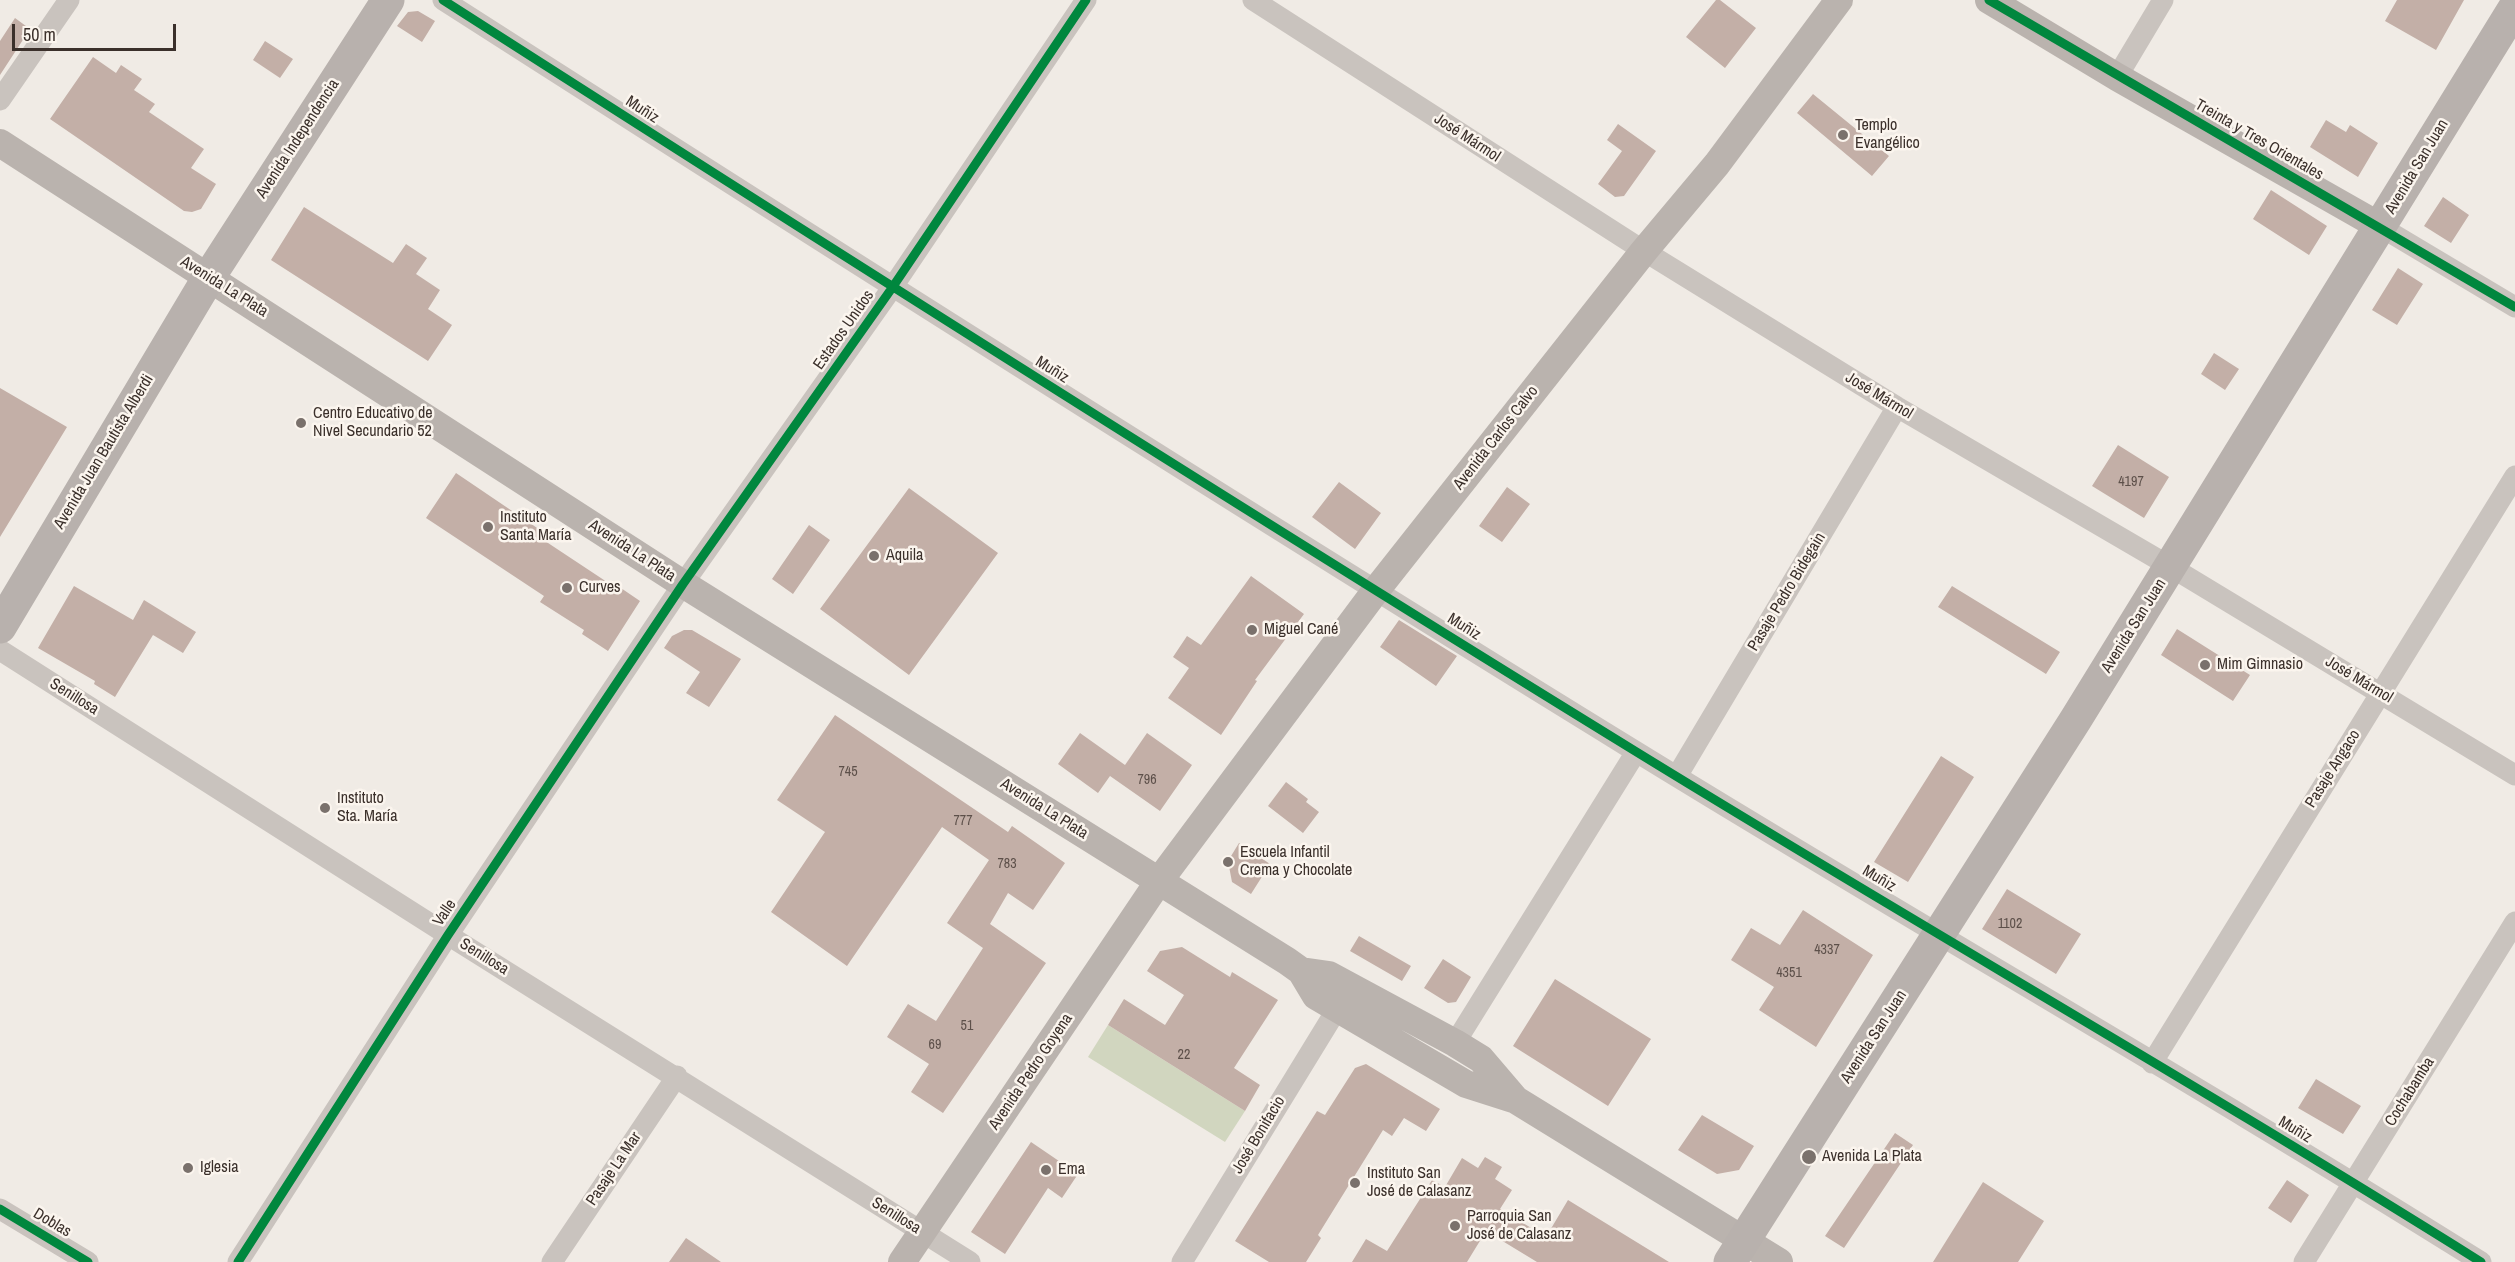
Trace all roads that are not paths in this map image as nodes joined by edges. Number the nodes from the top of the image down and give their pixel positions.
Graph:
1 (69, 0) edge
2 (388, 0) edge
3 (443, 0) edge
4 (1086, 0) edge
5 (1253, 0) edge
6 (1989, 0) edge
7 (2163, 0) edge
8 (1838, 4) edge
9 (2515, 7) edge
10 (2117, 77) junction
11 (0, 100) edge
12 (0, 143) edge
13 (2381, 227) junction
14 (1644, 251) junction
15 (208, 278) junction
16 (892, 288) junction
17 (2515, 307) edge
18 (1897, 407) junction
19 (2515, 476) edge
20 (2170, 567) junction
21 (683, 584) junction
22 (1377, 590) junction
23 (0, 627) edge
24 (0, 650) edge
25 (2379, 693) junction
26 (1636, 752) junction
27 (2515, 775) edge
28 (1677, 776) junction
29 (1159, 881) junction
30 (2515, 922) edge
31 (1941, 934) junction
32 (448, 935) junction
33 (1300, 970) junction
34 (1337, 1009) junction
35 (1445, 1037) junction
36 (2152, 1063) junction
37 (677, 1076) junction
38 (1516, 1100) junction
39 (2354, 1182) junction
40 (0, 1209) edge
41 (922, 1233) junction
42 (1737, 1251) edge
43 (88, 1262) edge
44 (238, 1262) edge
45 (552, 1262) edge
46 (902, 1262) edge
47 (970, 1262) edge
48 (1182, 1262) edge
49 (1779, 1262) edge
50 (2304, 1262) edge
51 (2481, 1262) edge

1 - 11 street
2 - 15 main road, Avenida Independencia
3 - 16 street, Muñiz
4 - 16 street, Estados Unidos
5 - 14 street, José Mármol
6 - 10 main road, Treinta y Tres Orientales
7 - 10 street
8 - 14 main road, Avenida Carlos Calvo
9 - 13 main road, Avenida San Juan
10 - 13 main road, Treinta y Tres Orientales
12 - 15 main road, Avenida La Plata
13 - 17 street, Treinta y Tres Orientales
13 - 20 main road, Avenida San Juan
14 - 18 street, José Mármol
14 - 22 main road, Avenida Carlos Calvo
15 - 21 main road, Avenida La Plata
15 - 23 main road, Avenida Juan Bautista Alberdi
16 - 21 street, Estados Unidos
16 - 22 street, Muñiz
18 - 20 street, José Mármol
18 - 28 street, Pasaje Pedro Bidegain
19 - 25 street, Pasaje Angaco
20 - 25 street, José Mármol
20 - 31 main road, Avenida San Juan
21 - 29 main road, Avenida La Plata
21 - 32 street, Valle
22 - 26 street, Muñiz
22 - 29 main road, Avenida Carlos Calvo
24 - 32 street, Senillosa
25 - 27 street, José Mármol
25 - 36 street, Pasaje Angaco
26 - 28 street, Muñiz
26 - 35 street
28 - 31 street, Muñiz
29 - 33 main road, Avenida La Plata
29 - 41 main road, Avenida Pedro Goyena
30 - 39 street, Cochabamba
31 - 36 street, Muñiz
31 - 42 main road, Avenida San Juan
32 - 37 street, Senillosa
32 - 44 street, Valle
33 - 34 main road, Avenida La Plata
33 - 35 main road, Avenida La Plata
34 - 35 main road
34 - 38 main road, Avenida La Plata
34 - 48 street, José Bonifacio
35 - 38 main road, Avenida La Plata
36 - 39 street, Muñiz
37 - 41 street, Senillosa
37 - 45 street, Pasaje La Mar
38 - 42 main road, Avenida La Plata
39 - 50 street, Cochabamba
39 - 51 street, Muñiz
40 - 43 street, Doblas
41 - 46 main road, Avenida Pedro Goyena
41 - 47 street, Senillosa
42 - 49 main road, Avenida La Plata

